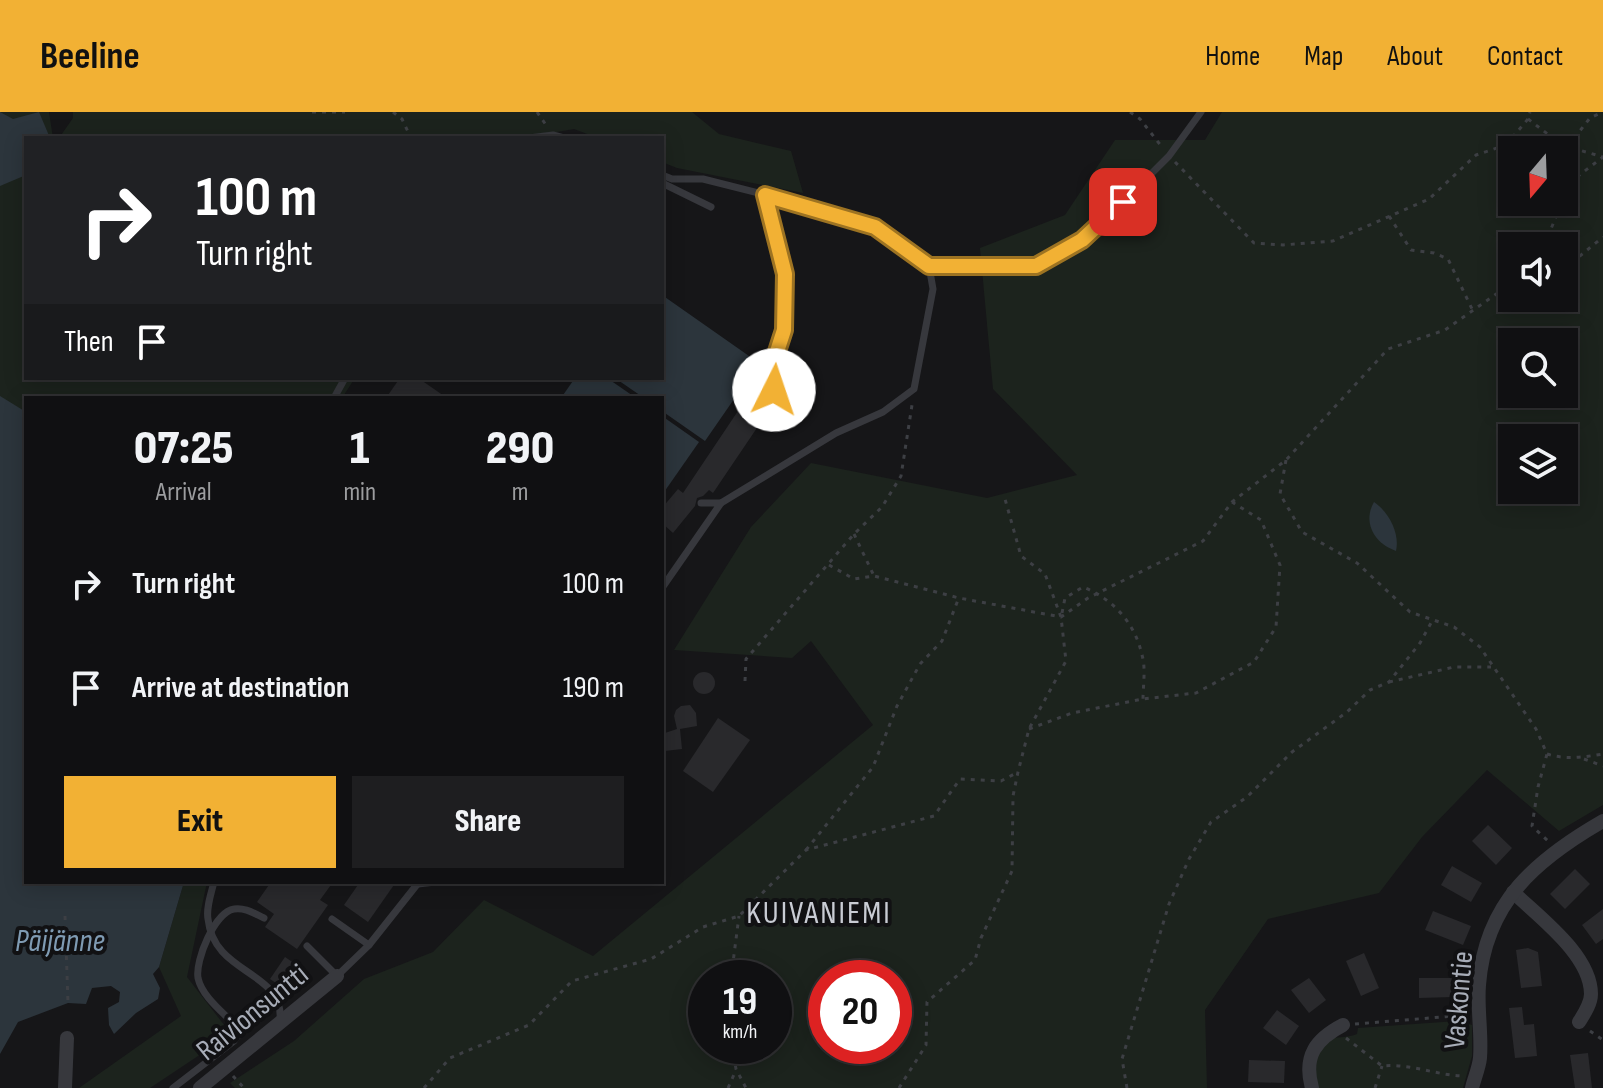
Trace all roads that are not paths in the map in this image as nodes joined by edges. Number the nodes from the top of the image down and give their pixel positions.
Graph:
1 (1201, 112) edge
2 (664, 176) edge
3 (664, 184) edge
4 (765, 195) junction
5 (711, 207) dead end
6 (929, 266) junction
7 (776, 413) dead end
8 (701, 503) dead end
9 (721, 503) junction
10 (664, 585) edge
11 (1603, 821) edge
12 (214, 884) edge
13 (417, 884) edge
14 (1513, 892) junction
15 (264, 918) dead end
16 (332, 919) dead end
17 (211, 935) junction
18 (369, 945) junction
19 (307, 946) dead end
20 (337, 976) junction
21 (1579, 1022) dead end
22 (280, 1023) junction
23 (1339, 1027) road end
24 (67, 1038) dead end
25 (1473, 1082) edge
26 (65, 1088) edge
27 (173, 1088) edge
28 (200, 1088) edge
29 (1312, 1088) edge

1 - 6 lane
2 - 4 lane
3 - 5 lane
4 - 6 lane
4 - 7 lane
6 - 9 lane
8 - 9 lane
9 - 10 lane
11 - 14 street, Vaskontie
12 - 17 lane
13 - 18 lane
14 - 21 street
14 - 25 street, Vaskontie
15 - 17 lane
16 - 18 lane
17 - 22 lane
17 - 27 lane
18 - 20 lane
19 - 20 lane
20 - 22 street, Raivionsuntti
22 - 28 street, Raivionsuntti
23 - 29 street
24 - 26 street

